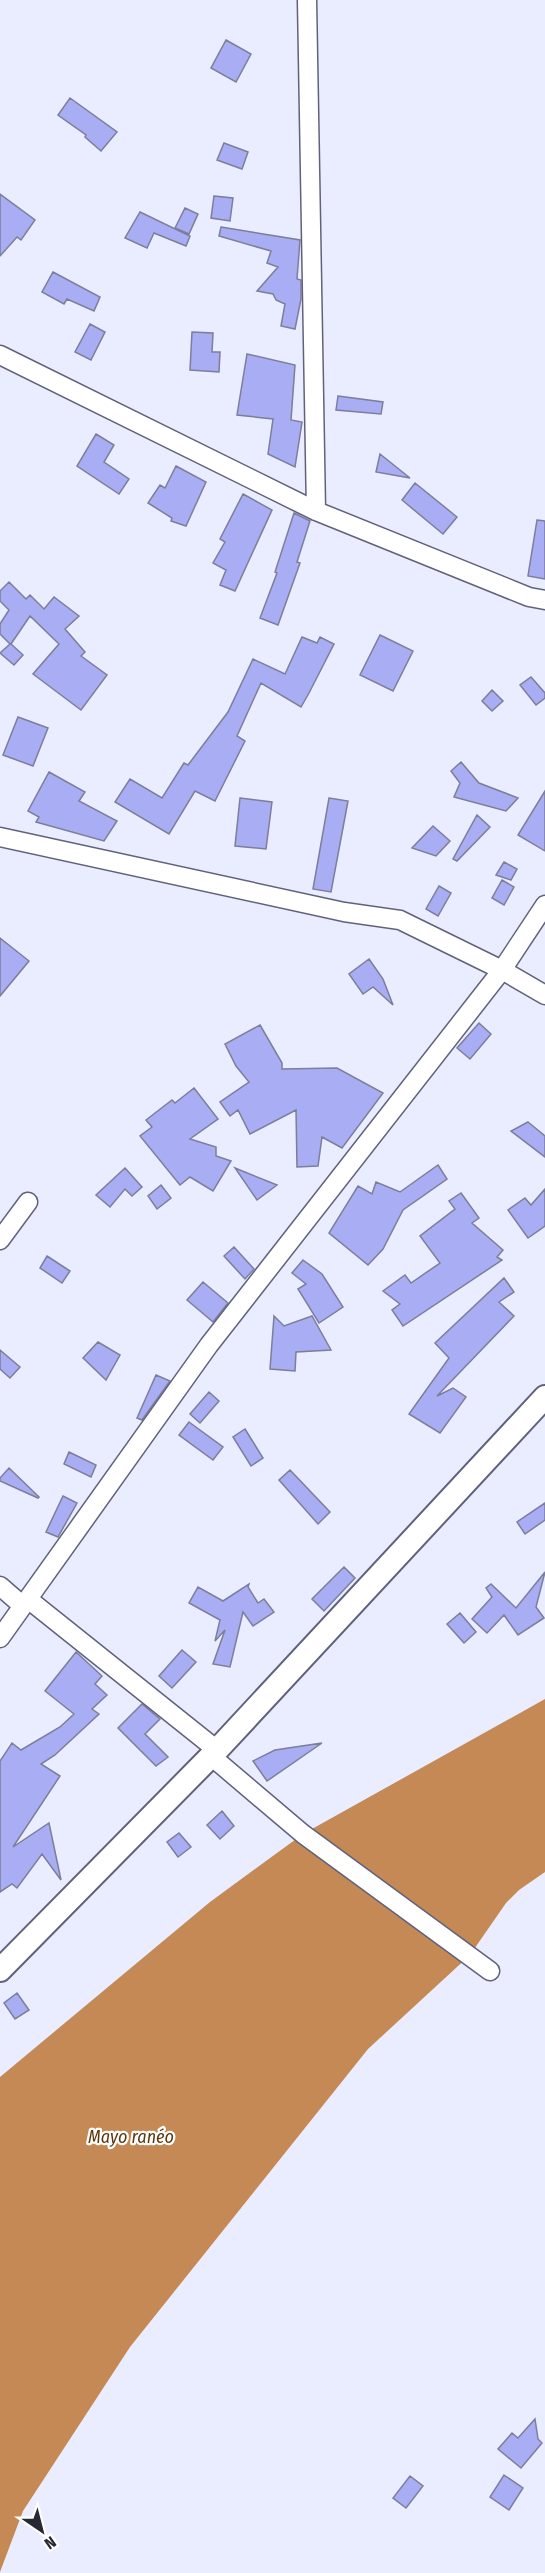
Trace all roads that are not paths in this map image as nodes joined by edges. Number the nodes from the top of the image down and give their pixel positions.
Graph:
1 (307, 0) edge
2 (0, 355) edge
3 (316, 511) junction
4 (545, 600) edge
5 (0, 837) edge
6 (545, 905) edge
7 (502, 970) junction
8 (545, 995) edge
9 (28, 1203) dead end
10 (0, 1240) edge
11 (545, 1397) edge
12 (0, 1586) edge
13 (26, 1603) junction
14 (0, 1638) edge
15 (214, 1753) junction
16 (0, 1970) edge
17 (490, 1971) dead end

1 - 3 street
2 - 3 street
3 - 4 street
5 - 7 street
6 - 7 street
7 - 8 street
7 - 13 street
9 - 10 street
11 - 15 street
12 - 13 street
13 - 14 street
13 - 15 street
15 - 16 street
15 - 17 street

